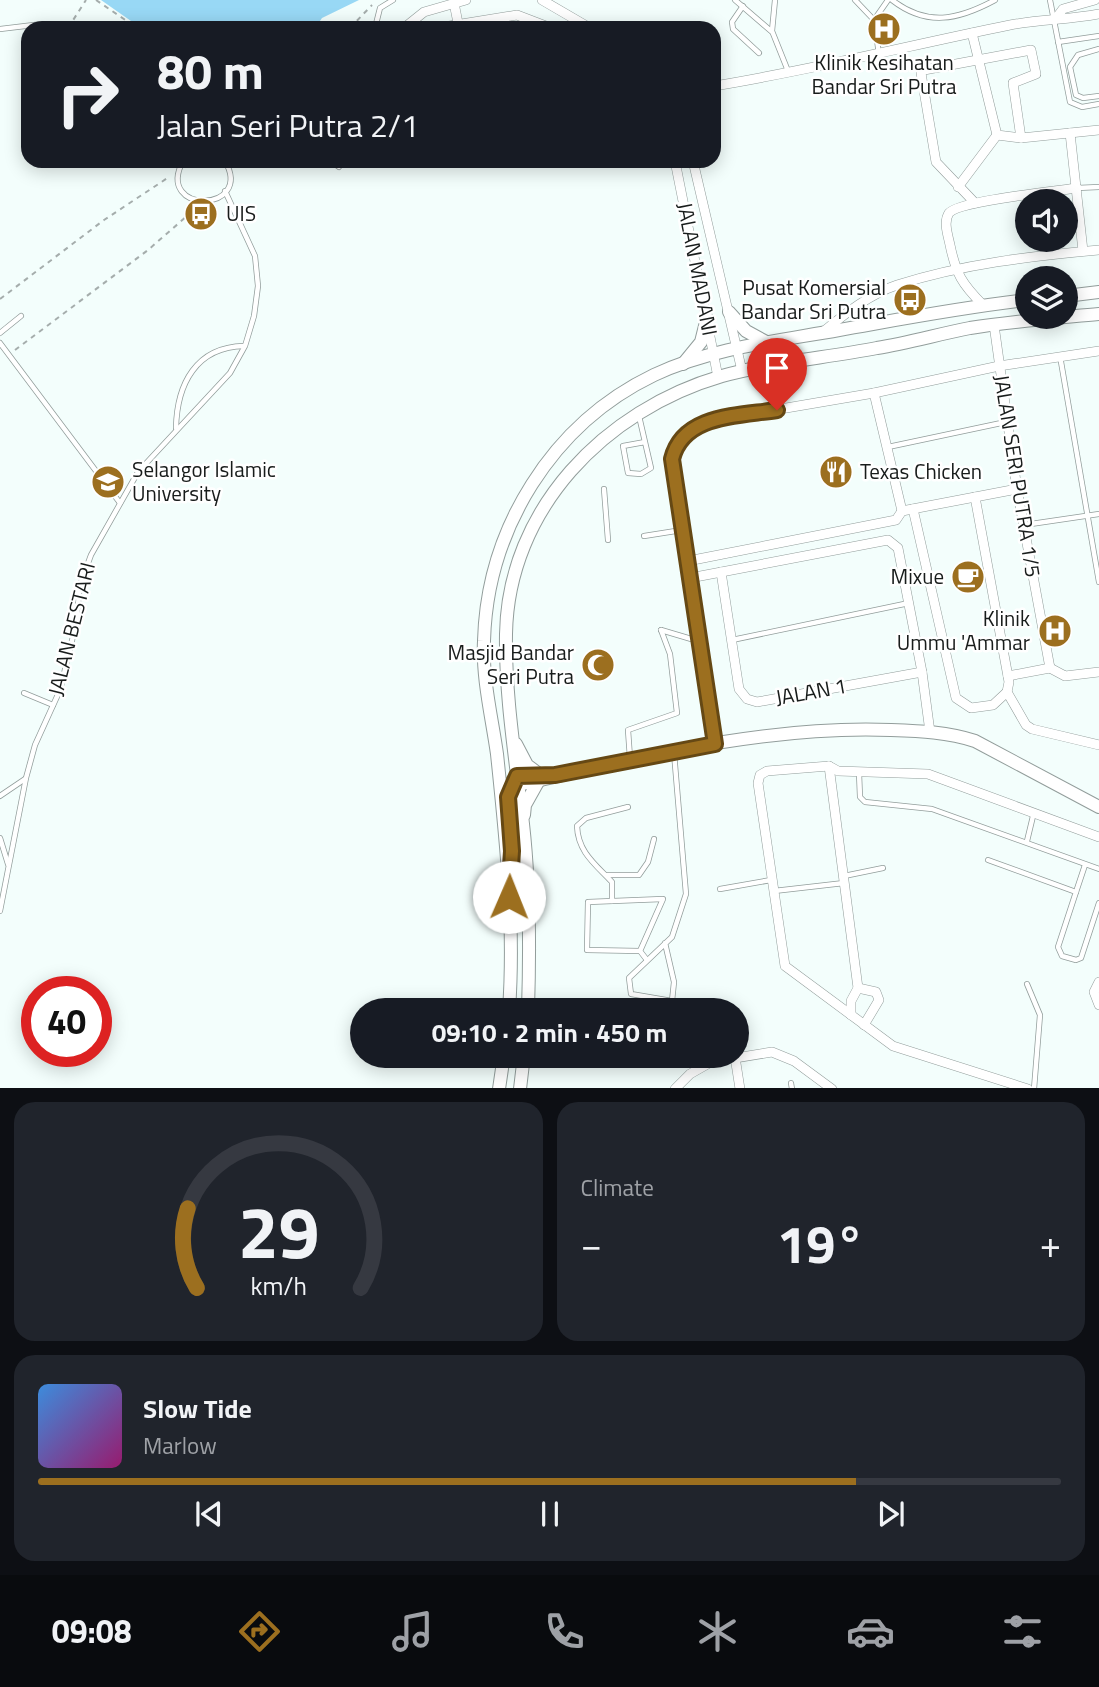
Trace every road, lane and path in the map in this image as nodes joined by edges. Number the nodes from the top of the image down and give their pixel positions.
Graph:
1 (86, 0) edge
2 (96, 0) edge
3 (393, 0) edge
4 (466, 0) edge
5 (542, 0) edge
6 (735, 0) edge
7 (775, 0) edge
8 (855, 0) edge
9 (890, 0) edge
10 (995, 0) edge
11 (1050, 0) edge
12 (1095, 0) edge
13 (375, 2) dead end
14 (454, 3) junction
15 (743, 6) junction
16 (1099, 14) edge
17 (1055, 17) junction
18 (874, 20) junction
19 (72, 21) edge
20 (127, 21) edge
21 (356, 21) edge
22 (377, 21) edge
23 (413, 21) edge
24 (458, 21) edge
25 (473, 21) edge
26 (533, 21) edge
27 (578, 21) edge
28 (21, 26) edge
29 (0, 29) edge
30 (772, 31) junction
31 (972, 33) junction
32 (1099, 36) edge
33 (1058, 42) junction
34 (1099, 49) edge
35 (758, 53) dead end
36 (880, 54) junction
37 (978, 59) junction
38 (788, 72) junction
39 (721, 85) edge
40 (1099, 96) edge
41 (1099, 104) edge
42 (1099, 130) edge
43 (1070, 133) junction
44 (997, 135) junction
45 (1021, 138) junction
46 (180, 168) edge
47 (228, 168) edge
48 (676, 168) edge
49 (695, 168) edge
50 (178, 171) junction
51 (958, 187) junction
52 (1099, 187) edge
53 (1077, 188) junction
54 (225, 191) junction
55 (202, 202) junction
56 (975, 203) junction
57 (1099, 250) edge
58 (1083, 251) junction
59 (955, 271) junction
60 (1099, 292) edge
61 (1078, 295) edge
62 (0, 299) edge
63 (1015, 301) edge
64 (983, 305) junction
65 (959, 308) junction
66 (729, 312) junction
67 (21, 316) dead end
68 (1096, 316) edge
69 (706, 318) junction
70 (994, 325) junction
71 (971, 328) junction
72 (0, 332) edge
73 (820, 334) junction
74 (0, 343) edge
75 (768, 343) junction
76 (245, 346) junction
77 (997, 346) junction
78 (738, 348) junction
79 (1099, 351) edge
80 (9, 355) junction
81 (714, 355) junction
82 (1060, 356) junction
83 (680, 366) junction
84 (999, 366) junction
85 (742, 371) junction
86 (718, 377) junction
87 (874, 393) junction
88 (638, 414) junction
89 (1007, 421) junction
90 (176, 429) junction
91 (645, 442) junction
92 (888, 447) junction
93 (604, 489) dead end
94 (1017, 489) junction
95 (975, 497) junction
96 (120, 503) junction
97 (913, 509) junction
98 (902, 511) junction
99 (1099, 514) edge
100 (1089, 516) junction
101 (1023, 525) junction
102 (682, 530) junction
103 (644, 536) dead end
104 (608, 540) dead end
105 (688, 561) junction
106 (721, 572) junction
107 (690, 578) junction
108 (1099, 582) edge
109 (909, 603) junction
110 (732, 640) junction
111 (698, 641) junction
112 (1050, 667) junction
113 (1099, 672) edge
114 (922, 673) junction
115 (1008, 676) junction
116 (1007, 692) junction
117 (24, 693) dead end
118 (53, 705) junction
119 (492, 719) junction
120 (930, 732) junction
121 (511, 734) junction
122 (715, 744) junction
123 (1099, 745) edge
124 (674, 751) junction
125 (630, 759) junction
126 (829, 765) junction
127 (859, 772) junction
128 (539, 777) junction
129 (26, 778) junction
130 (516, 781) junction
131 (0, 796) edge
132 (628, 807) dead end
133 (1099, 807) edge
134 (1034, 811) junction
135 (523, 826) junction
136 (1099, 837) edge
137 (0, 838) edge
138 (654, 839) dead end
139 (1027, 841) junction
140 (988, 860) dead end
141 (1085, 865) junction
142 (8, 868) junction
143 (883, 868) dead end
144 (1099, 869) edge
145 (508, 873) junction
146 (606, 875) junction
147 (844, 879) junction
148 (772, 880) junction
149 (720, 889) dead end
150 (774, 891) junction
151 (1076, 892) junction
152 (612, 901) junction
153 (1099, 904) edge
154 (0, 911) edge
155 (666, 943) junction
156 (640, 951) junction
157 (647, 960) junction
158 (1099, 982) edge
159 (1027, 984) dead end
160 (858, 988) junction
161 (510, 998) edge
162 (528, 998) edge
163 (1099, 1005) edge
164 (851, 1015) junction
165 (864, 1025) junction
166 (749, 1055) edge
167 (502, 1068) edge
168 (522, 1068) edge
169 (699, 1068) edge
170 (737, 1068) edge
171 (499, 1088) edge
172 (520, 1088) edge
173 (675, 1088) edge
174 (740, 1088) edge
175 (832, 1088) edge
176 (1028, 1088) edge
177 (1034, 1088) edge

1 - 19 path
2 - 20 path
3 - 22 lane
4 - 14 street
5 - 27 street
6 - 15 lane
7 - 30 lane
8 - 18 lane
9 - 10 lane
9 - 18 lane
11 - 17 lane
12 - 17 street
13 - 21 path
14 - 23 street
14 - 24 street
15 - 30 lane
15 - 35 lane
16 - 17 street
17 - 31 street
17 - 33 lane
18 - 36 lane
25 - 26 street
28 - 29 lane
30 - 38 lane
31 - 36 street
31 - 37 street
32 - 33 lane
33 - 41 lane
34 - 40 lane
36 - 38 street
37 - 44 street
37 - 45 street
37 - 51 street
38 - 39 street
42 - 43 street
43 - 45 street
43 - 53 street
44 - 45 street
44 - 51 street
46 - 50 lane
47 - 54 lane
48 - 69 street, JALAN MADANI
49 - 66 street, JALAN MADANI
50 - 55 lane
50 - 62 path
51 - 56 street
52 - 53 lane
53 - 56 street
53 - 58 street
54 - 55 lane
54 - 76 lane, JALAN BESTARI
55 - 80 path
56 - 59 street
57 - 58 street
58 - 59 street
59 - 64 street
59 - 73 street
60 - 61 street
63 - 64 street
64 - 65 street
65 - 70 street
65 - 73 street
66 - 75 street
66 - 78 street, JALAN MADANI
67 - 72 lane
68 - 70 street
69 - 81 street, JALAN MADANI
69 - 83 street
70 - 71 street
70 - 77 street, JALAN SERI PUTRA 1/5
71 - 77 street
71 - 85 street
73 - 75 street
74 - 80 lane
75 - 78 street
76 - 90 lane, JALAN BESTARI
76 - 90 lane
77 - 84 street, JALAN SERI PUTRA 1/5
78 - 81 street
78 - 85 street, JALAN MADANI
79 - 82 street
80 - 96 lane
81 - 83 street
81 - 86 street, JALAN MADANI
82 - 84 street
82 - 100 lane
83 - 119 street
84 - 87 street
84 - 89 street, JALAN SERI PUTRA 1/5
85 - 86 street
86 - 88 street
87 - 92 street
87 - 102 street
88 - 91 lane
88 - 121 street
89 - 92 lane
89 - 94 street, JALAN SERI PUTRA 1/5
90 - 96 lane, JALAN BESTARI
91 - 91 lane
92 - 98 street
93 - 104 lane
94 - 95 street
94 - 101 street, JALAN SERI PUTRA 1/5
95 - 97 street
95 - 115 street
96 - 118 lane, JALAN BESTARI
97 - 98 street
97 - 116 street
98 - 105 street
99 - 100 lane
100 - 101 lane
100 - 108 lane
101 - 112 street, JALAN SERI PUTRA 1/5
102 - 103 lane
102 - 105 street
105 - 107 street
106 - 107 street
106 - 109 street
106 - 110 street, JALAN 1
107 - 111 street
109 - 110 lane
109 - 114 street
110 - 114 street, JALAN 1
111 - 122 street
111 - 125 lane
112 - 113 street
112 - 115 street
114 - 120 street
115 - 116 street
116 - 123 street
117 - 118 lane
118 - 129 lane, JALAN BESTARI
119 - 130 street
119 - 145 street
120 - 122 street
120 - 133 street
121 - 128 street
121 - 130 street
122 - 124 street
124 - 125 street
124 - 155 lane
125 - 128 street
126 - 127 street
126 - 147 street
126 - 148 street
127 - 134 street
127 - 139 lane
128 - 130 street
128 - 135 street
129 - 131 lane
129 - 142 lane, JALAN BESTARI
130 - 135 street
130 - 145 street
132 - 146 lane
134 - 136 street
134 - 139 lane
135 - 162 street
137 - 142 lane
138 - 146 lane
139 - 141 lane
140 - 151 lane
141 - 144 lane
141 - 151 lane
142 - 154 lane, JALAN BESTARI
143 - 147 lane
145 - 161 street
146 - 152 lane
147 - 150 lane
147 - 160 street
148 - 149 lane
148 - 150 street
150 - 164 street
151 - 153 lane
152 - 156 lane
152 - 156 lane
155 - 157 lane
155 - 157 lane
156 - 157 lane
158 - 163 street
159 - 177 lane
160 - 164 street
160 - 165 street
164 - 165 street
165 - 176 street
166 - 175 street
167 - 171 street
168 - 172 street
169 - 173 street
170 - 174 street

